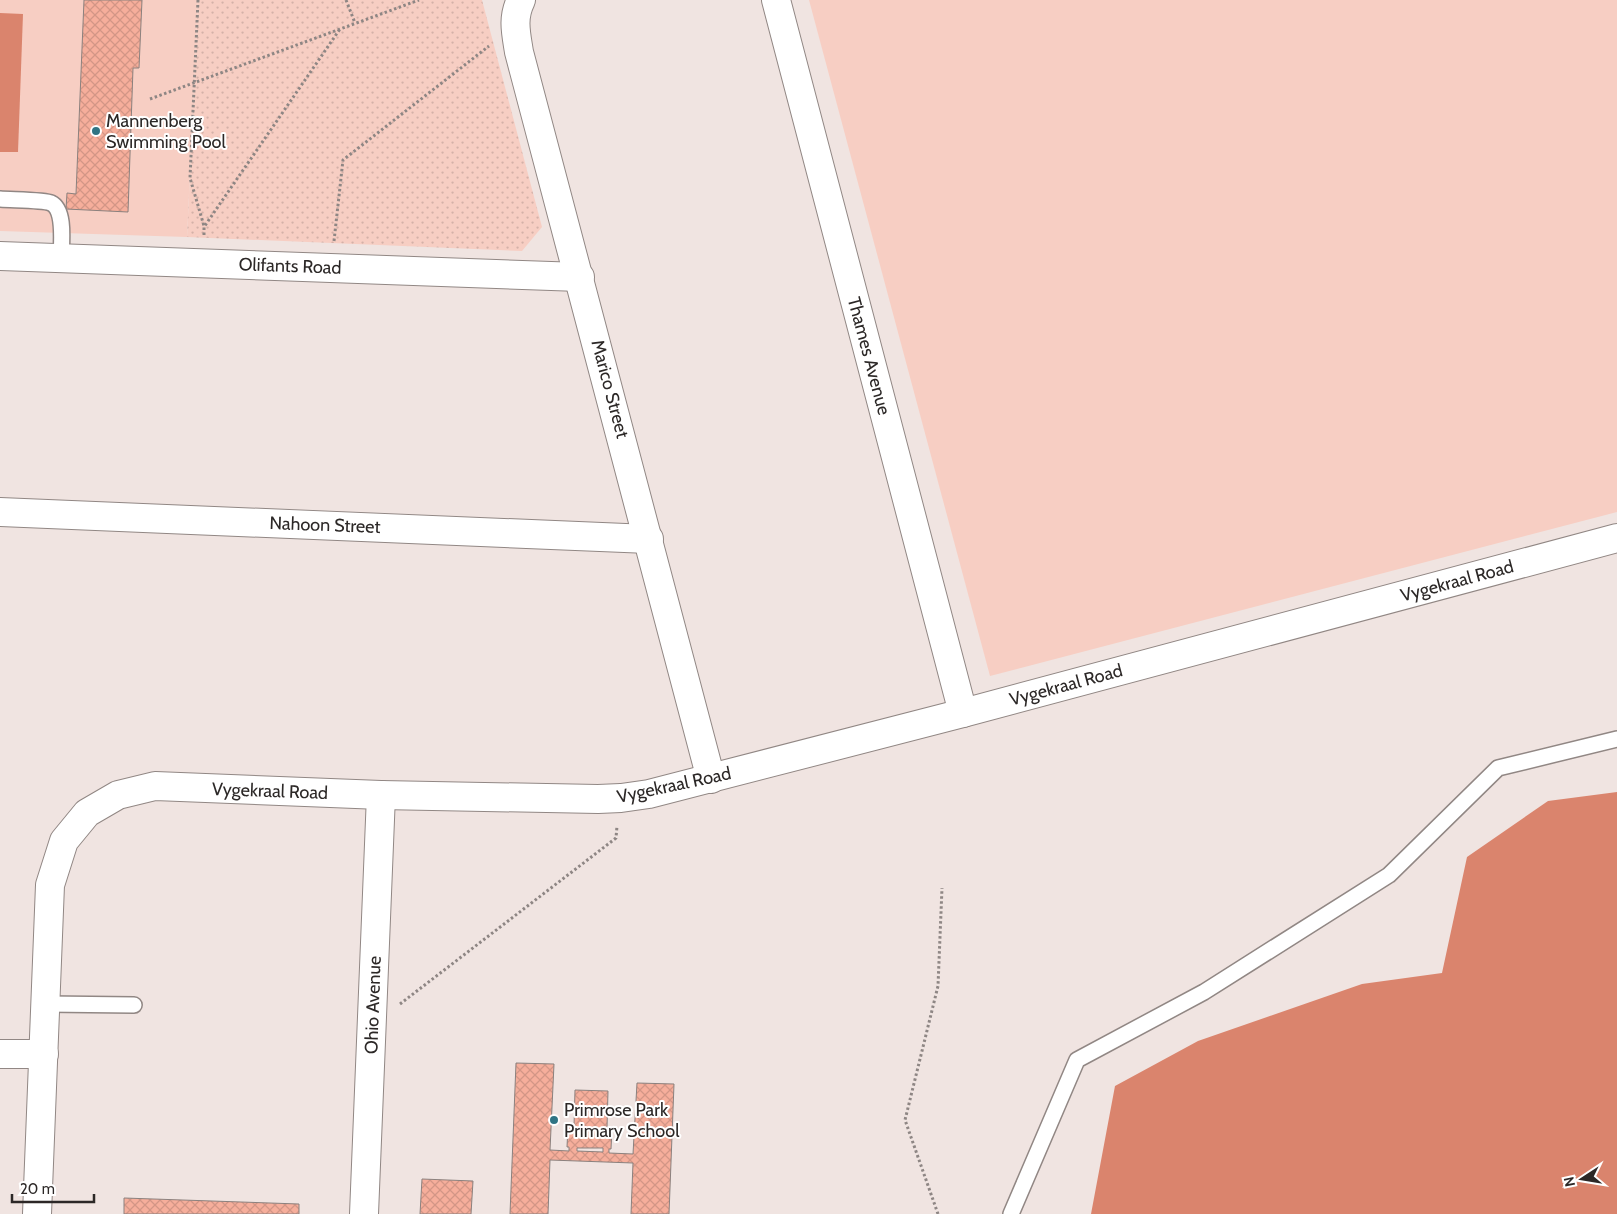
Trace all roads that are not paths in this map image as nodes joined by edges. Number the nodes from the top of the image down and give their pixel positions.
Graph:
1 (776, 0) edge
2 (518, 12) edge
3 (0, 199) edge
4 (0, 256) edge
5 (61, 258) junction
6 (580, 276) junction
7 (0, 512) edge
8 (1617, 538) edge
9 (649, 539) junction
10 (963, 713) junction
11 (1617, 739) edge
12 (712, 779) junction
13 (381, 796) junction
14 (46, 1004) junction
15 (134, 1005) dead end
16 (0, 1054) edge
17 (44, 1054) junction
18 (37, 1214) edge
19 (364, 1214) edge
20 (1012, 1214) edge

1 - 10 street, Thames Avenue
2 - 6 street, Marico Street
3 - 5 lane
4 - 5 street, Olifants Road
5 - 6 street, Olifants Road
6 - 9 street, Marico Street
7 - 9 street, Nahoon Street
8 - 10 street, Vygekraal Road
9 - 12 street, Marico Street
10 - 12 street, Vygekraal Road
11 - 20 lane
12 - 13 street, Vygekraal Road
13 - 14 street, Vygekraal Road
13 - 19 street, Ohio Avenue
14 - 15 lane
14 - 17 street, Vygekraal Road
16 - 17 street
17 - 18 street, Vygekraal Road

